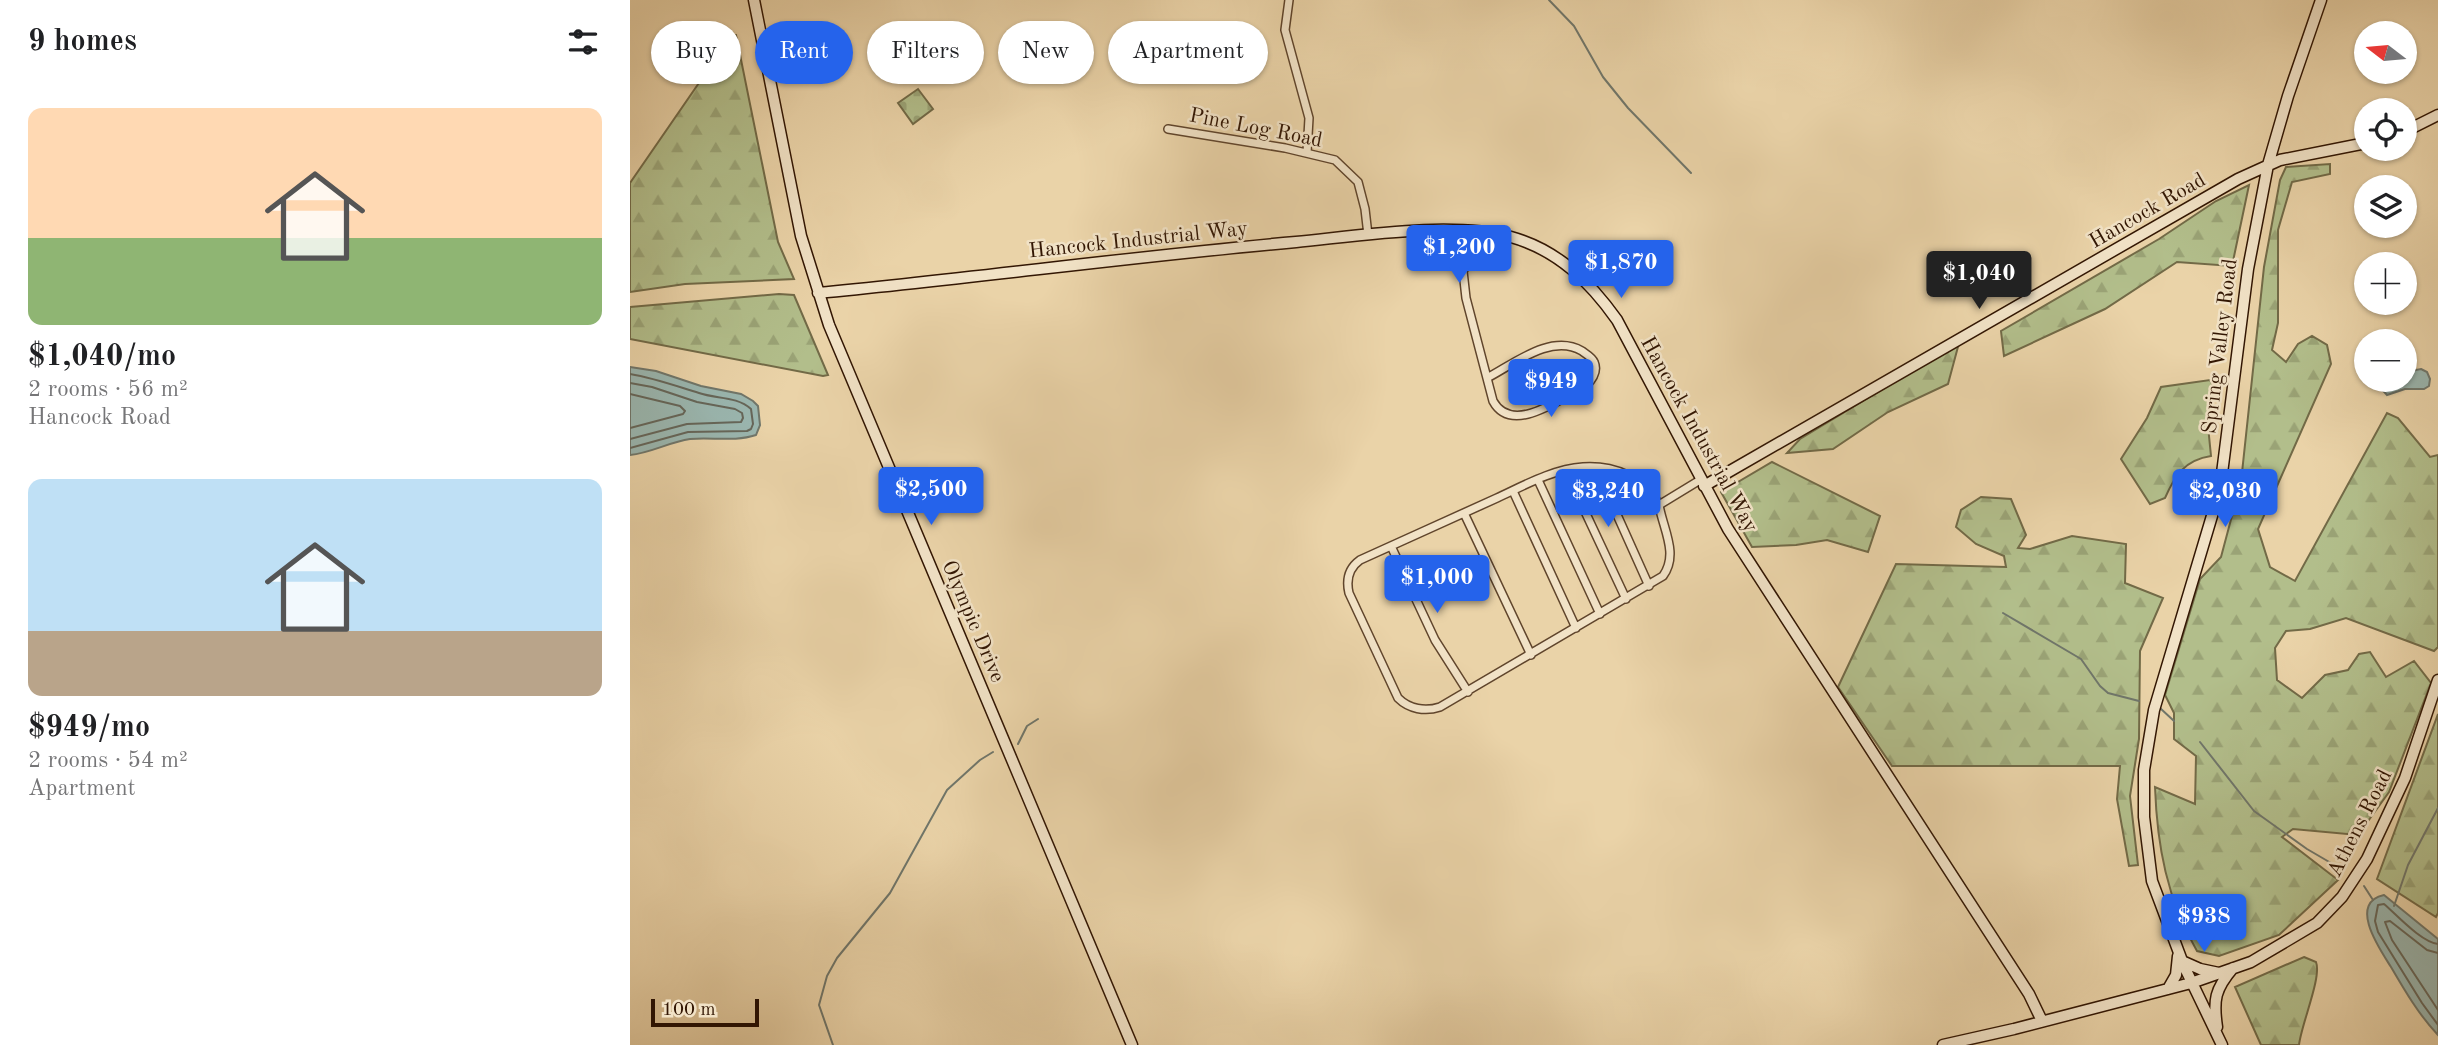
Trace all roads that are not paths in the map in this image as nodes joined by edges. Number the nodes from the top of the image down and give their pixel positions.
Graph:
1 (754, 0) edge
2 (1289, 0) edge
3 (2321, 0) edge
4 (2438, 115) edge
5 (2417, 126) edge
6 (1168, 129) dead end
7 (2275, 137) junction
8 (2354, 146) edge
9 (1307, 153) junction
10 (2295, 157) junction
11 (2268, 165) junction
12 (1469, 230) junction
13 (1368, 235) junction
14 (818, 293) junction
15 (1487, 378) junction
16 (1596, 468) junction
17 (1566, 471) junction
18 (1538, 480) junction
19 (1702, 483) junction
20 (1513, 491) junction
21 (1659, 505) junction
22 (1464, 513) junction
23 (1391, 546) junction
24 (1648, 586) junction
25 (1626, 599) junction
26 (1600, 614) junction
27 (1576, 628) junction
28 (1531, 654) junction
29 (2438, 680) edge
30 (1468, 692) junction
31 (2180, 957) junction
32 (2234, 968) junction
33 (2220, 973) junction
34 (2191, 983) junction
35 (2168, 989) junction
36 (2042, 1021) junction
37 (2221, 1043) edge
38 (1132, 1045) edge
39 (1943, 1045) edge

1 - 14 street, Olympic Drive
2 - 9 street
3 - 7 street, Spring Valley Road
4 - 5 street
6 - 9 street, Pine Log Road
7 - 10 street
7 - 11 street, Spring Valley Road
8 - 10 street, Hancock Road
9 - 13 street, Pine Log Road
10 - 11 street, Hancock Road
11 - 19 street, Hancock Road
11 - 31 street, Spring Valley Road
12 - 13 street, Hancock Industrial Way
12 - 15 street
12 - 19 street, Hancock Industrial Way
13 - 14 street, Hancock Industrial Way
14 - 38 street, Olympic Drive
15 - 15 street
16 - 17 street
16 - 21 street
16 - 24 street
17 - 18 street
17 - 25 street
18 - 20 street
18 - 26 street
19 - 21 street
19 - 36 street, Hancock Industrial Way
20 - 22 street
20 - 27 street
21 - 24 street
22 - 23 street
22 - 28 street
23 - 30 street
23 - 30 street
24 - 25 street
25 - 26 street
26 - 27 street
27 - 28 street
28 - 30 street
29 - 32 street, Athens Road
31 - 33 street
31 - 34 street, Spring Valley Road
31 - 35 street
32 - 33 street, Athens Road
32 - 37 street
33 - 34 street, Athens Road
34 - 35 street, Athens Road
34 - 37 street, Spring Valley Road
35 - 36 street, Athens Road
36 - 39 street, Athens Road

